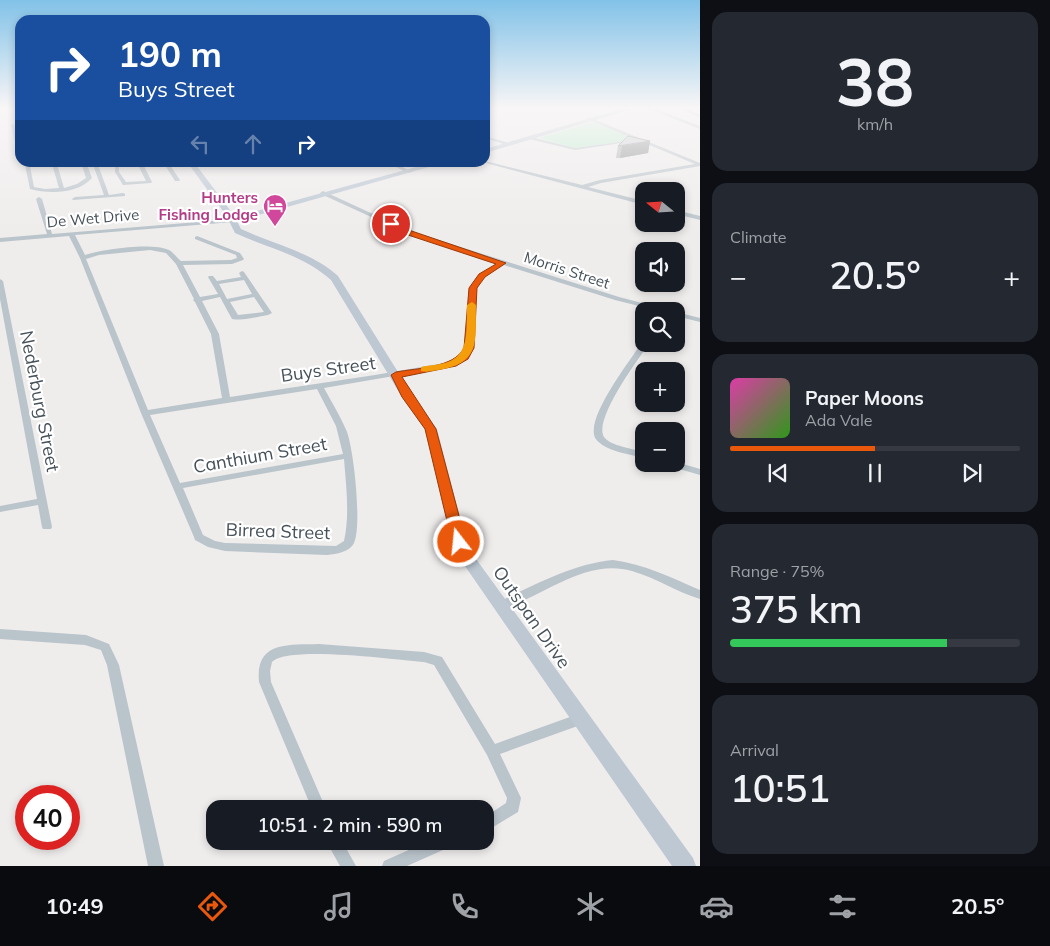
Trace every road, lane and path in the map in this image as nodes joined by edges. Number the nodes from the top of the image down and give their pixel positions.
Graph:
1 (569, 147) edge
2 (585, 147) edge
3 (660, 147) edge
4 (490, 164) edge
5 (700, 165) edge
6 (26, 167) edge
7 (55, 167) edge
8 (85, 167) edge
9 (96, 167) edge
10 (118, 167) edge
11 (140, 167) edge
12 (169, 167) edge
13 (194, 167) edge
14 (399, 167) edge
15 (418, 167) edge
16 (424, 167) edge
17 (408, 171) junction
18 (177, 180) dead end
19 (582, 187) junction
20 (62, 189) junction
21 (325, 194) junction
22 (123, 195) dead end
23 (108, 196) junction
24 (39, 199) dead end
25 (75, 199) dead end
26 (635, 201) edge
27 (685, 214) edge
28 (700, 218) edge
29 (232, 219) junction
30 (218, 221) joint
31 (71, 234) junction
32 (50, 236) junction
33 (197, 238) dead end
34 (0, 240) edge
35 (84, 257) junction
36 (179, 263) junction
37 (502, 263) junction
38 (0, 282) edge
39 (256, 295) junction
40 (224, 298) junction
41 (196, 300) junction
42 (635, 304) edge
43 (685, 316) edge
44 (700, 320) edge
45 (640, 352) edge
46 (396, 375) junction
47 (320, 387) junction
48 (226, 399) junction
49 (145, 413) junction
50 (635, 452) edge
51 (347, 456) junction
52 (685, 468) edge
53 (700, 472) edge
54 (179, 486) junction
55 (42, 501) junction
56 (0, 509) edge
57 (47, 527) dead end
58 (700, 595) edge
59 (502, 605) junction
60 (0, 634) edge
61 (581, 719) junction
62 (492, 751) junction
63 (315, 800) edge
64 (494, 820) edge
65 (339, 850) edge
66 (426, 850) edge
67 (156, 866) edge
68 (349, 866) edge
69 (389, 866) edge
70 (685, 866) edge

1 - 2 street
3 - 5 street
4 - 19 street
5 - 19 street
6 - 20 street
7 - 20 street
8 - 20 street
9 - 23 street
10 - 11 street
12 - 18 street
13 - 29 street, Outspan Drive
14 - 17 street
15 - 17 street, De Wet Drive
16 - 17 street, De Wet Drive
17 - 21 street, De Wet Drive
19 - 26 street
21 - 29 street, De Wet Drive
21 - 37 street, Morris Street
22 - 23 street
23 - 25 street
24 - 32 street
27 - 28 street
29 - 30 street, De Wet Drive
29 - 46 street, Outspan Drive
30 - 31 street, De Wet Drive
31 - 32 street, De Wet Drive
31 - 35 street, Birrea Street
32 - 34 street, De Wet Drive
33 - 36 street
35 - 36 street
35 - 49 street, Birrea Street
36 - 41 street
37 - 42 street, Morris Street
37 - 46 street, Buys Street
38 - 55 street, Nederburg Street
39 - 40 street
39 - 40 street
39 - 40 street
40 - 41 street
41 - 48 street
43 - 44 street
45 - 50 street
46 - 47 street, Buys Street
46 - 59 street, Outspan Drive
47 - 48 street, Buys Street
47 - 51 street, Birrea Street
48 - 49 street, Buys Street
49 - 54 street, Birrea Street
51 - 54 street, Canthium Street
51 - 54 street, Birrea Street
52 - 53 street
55 - 56 street
55 - 57 street, Nederburg Street
58 - 59 street
59 - 61 street, Outspan Drive
60 - 67 street
61 - 62 street
61 - 70 street, Outspan Drive
62 - 63 street
62 - 64 street
65 - 68 street
66 - 69 street

